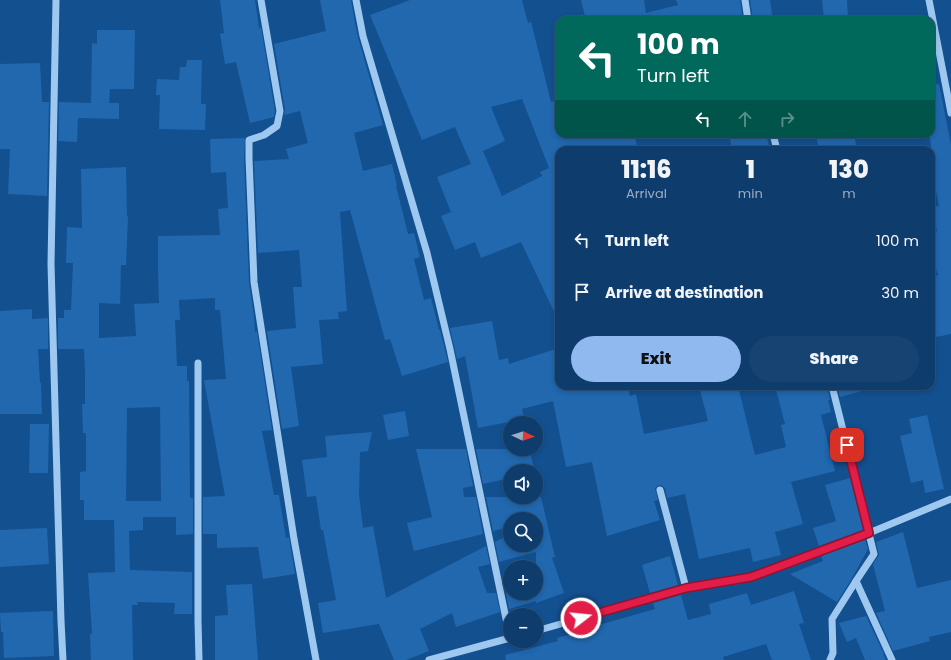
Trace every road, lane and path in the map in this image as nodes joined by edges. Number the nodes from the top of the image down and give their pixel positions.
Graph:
1 (56, 0) edge
2 (262, 0) edge
3 (356, 0) edge
4 (745, 0) edge
5 (929, 0) edge
6 (747, 16) edge
7 (932, 16) edge
8 (935, 31) edge
9 (951, 112) edge
10 (198, 363) dead end
11 (833, 390) edge
12 (660, 490) dead end
13 (951, 499) edge
14 (869, 533) junction
15 (856, 581) junction
16 (686, 588) junction
17 (504, 608) edge
18 (543, 629) edge
19 (503, 640) edge
20 (63, 660) edge
21 (199, 660) edge
22 (316, 660) edge
23 (429, 660) edge
24 (830, 660) edge
25 (892, 660) edge

1 - 20 street
2 - 22 street
3 - 17 street
4 - 6 street
5 - 7 street
8 - 9 street
10 - 21 street
11 - 14 street
12 - 16 street
13 - 14 street
14 - 15 street
14 - 16 street
15 - 24 street
15 - 25 street
16 - 18 street
19 - 23 street

